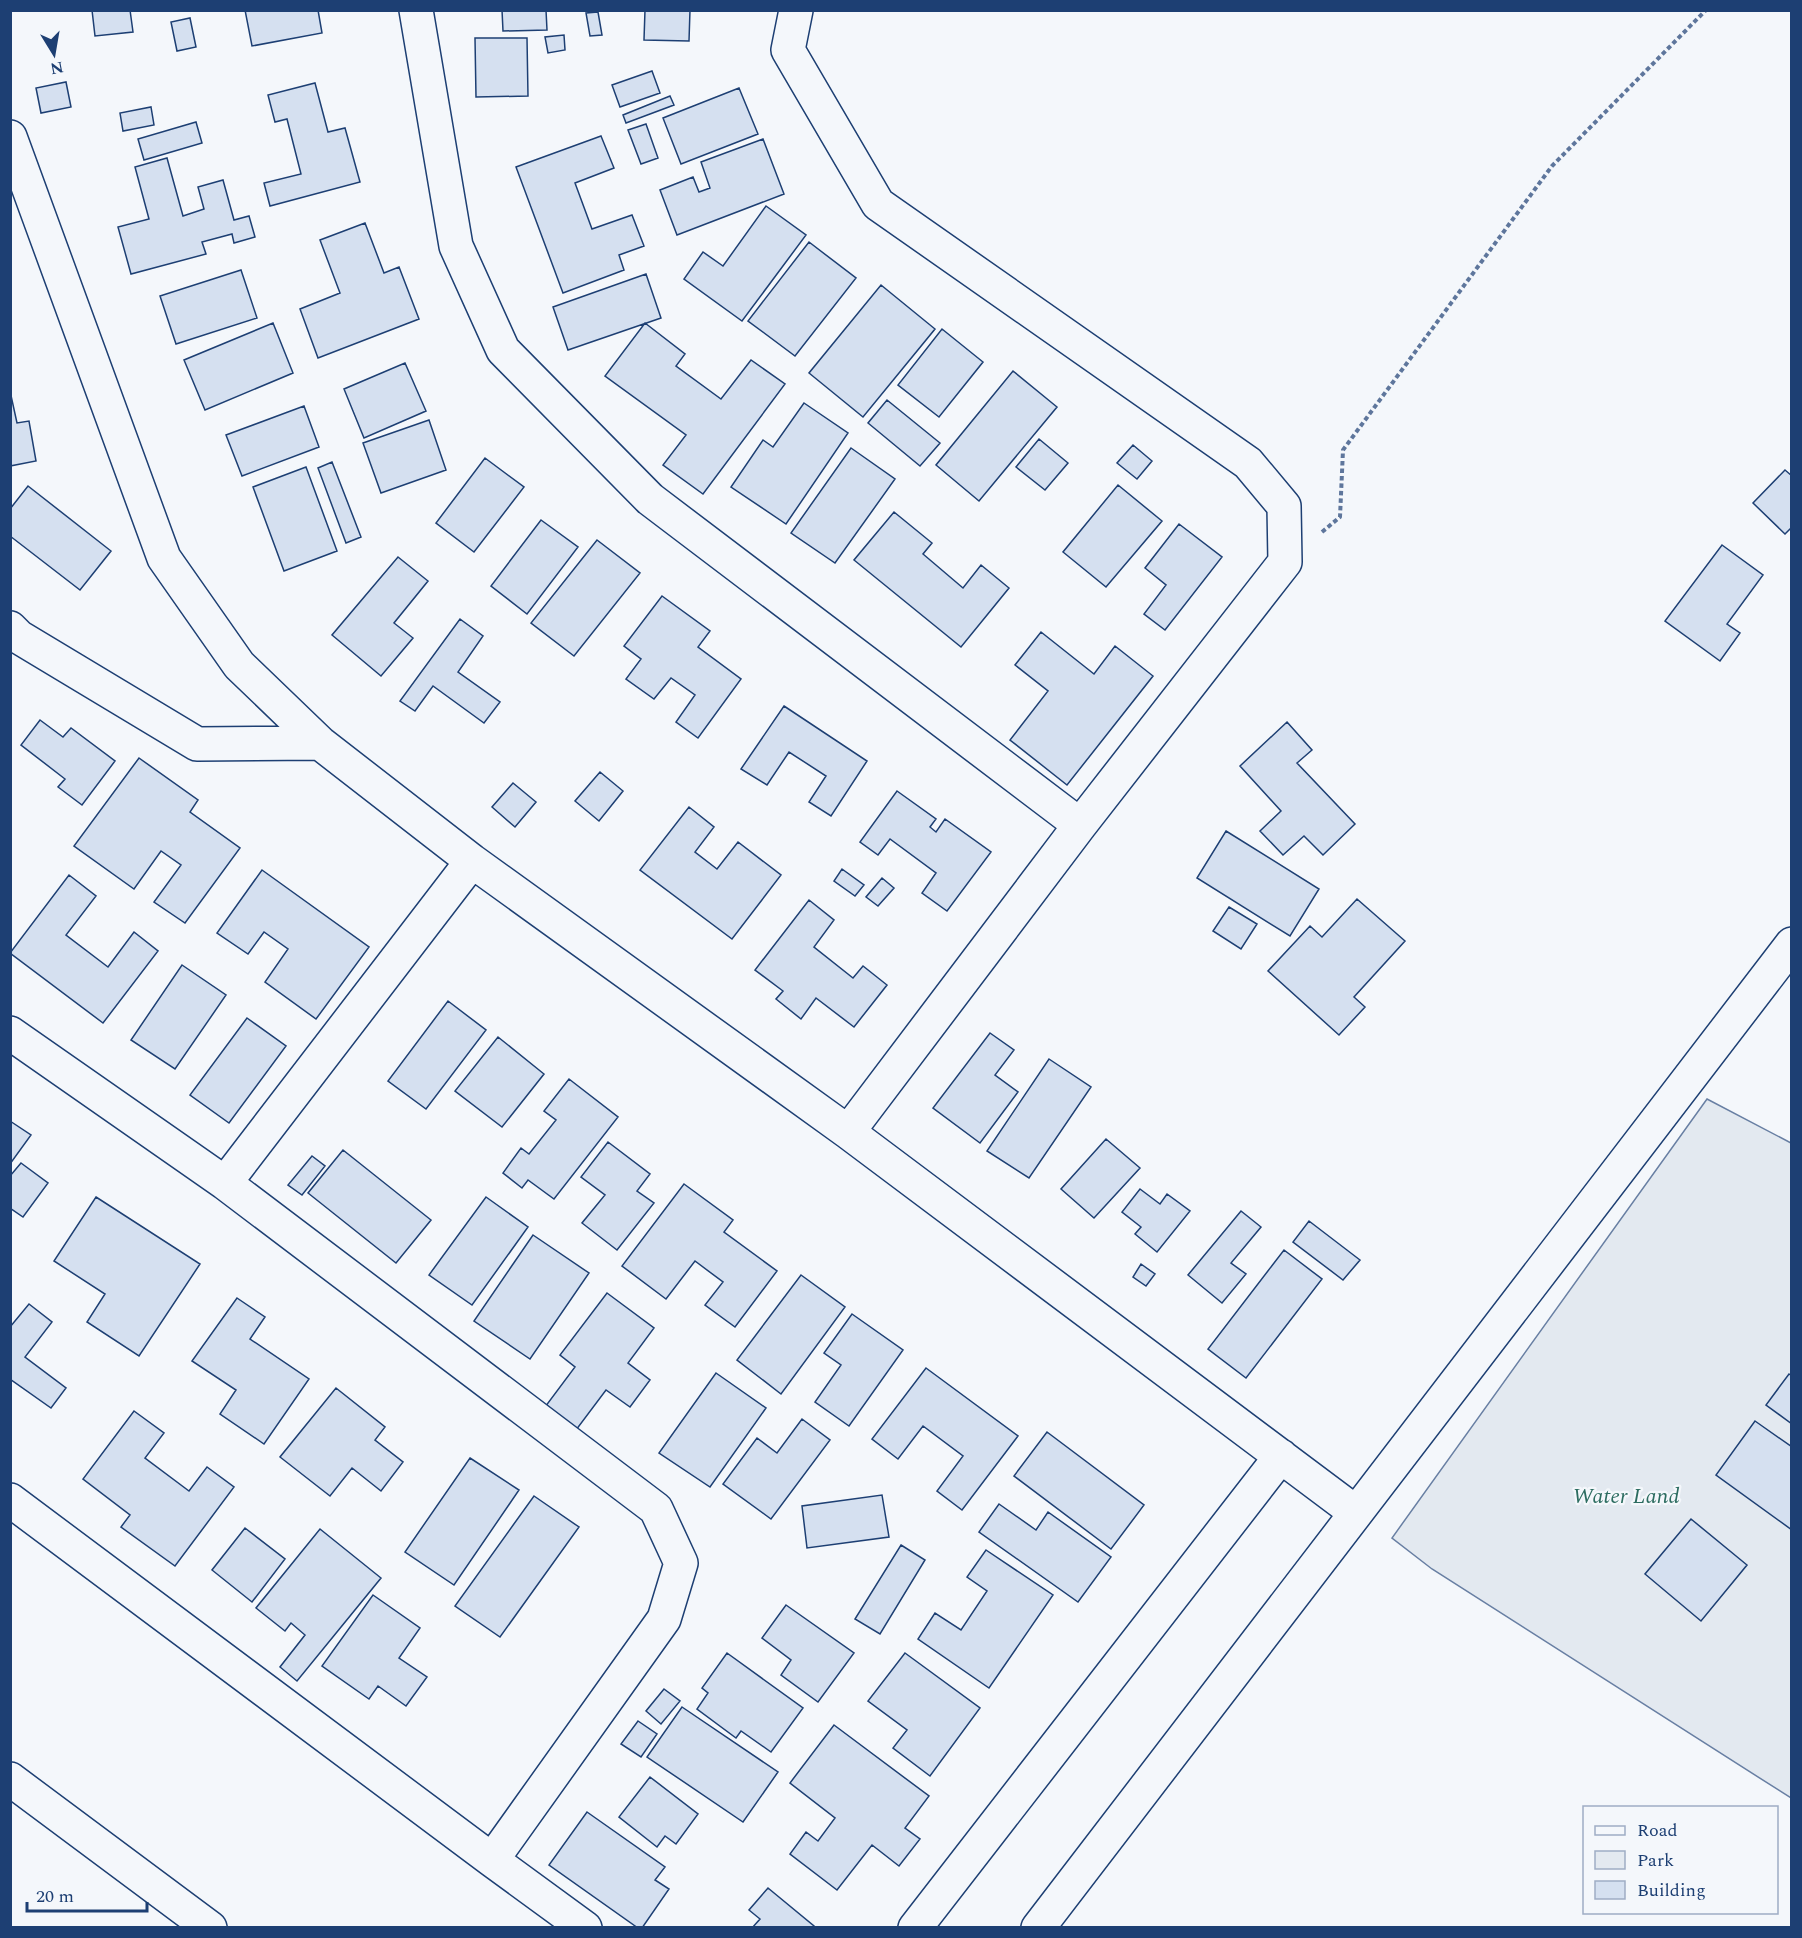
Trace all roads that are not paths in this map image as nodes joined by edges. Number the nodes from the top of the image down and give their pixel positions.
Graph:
1 (416, 10) edge
2 (796, 10) edge
3 (10, 137) edge
4 (10, 628) edge
5 (320, 743) junction
6 (1080, 825) junction
7 (472, 861) junction
8 (1791, 944) edge
9 (10, 1033) edge
10 (848, 1132) junction
11 (225, 1183) junction
12 (1281, 1456) junction
13 (10, 1500) edge
14 (1355, 1512) junction
15 (10, 1779) edge
16 (492, 1860) junction
17 (210, 1928) edge
18 (585, 1928) edge
19 (915, 1928) edge
20 (1038, 1928) edge

1 - 6 street
2 - 6 street
3 - 5 street
4 - 5 street
5 - 7 street
6 - 10 street
7 - 10 street
7 - 11 street
8 - 14 street
9 - 11 street
10 - 12 street
11 - 16 street
12 - 14 street
12 - 19 street
13 - 16 street
14 - 20 street
15 - 17 street
16 - 18 street

